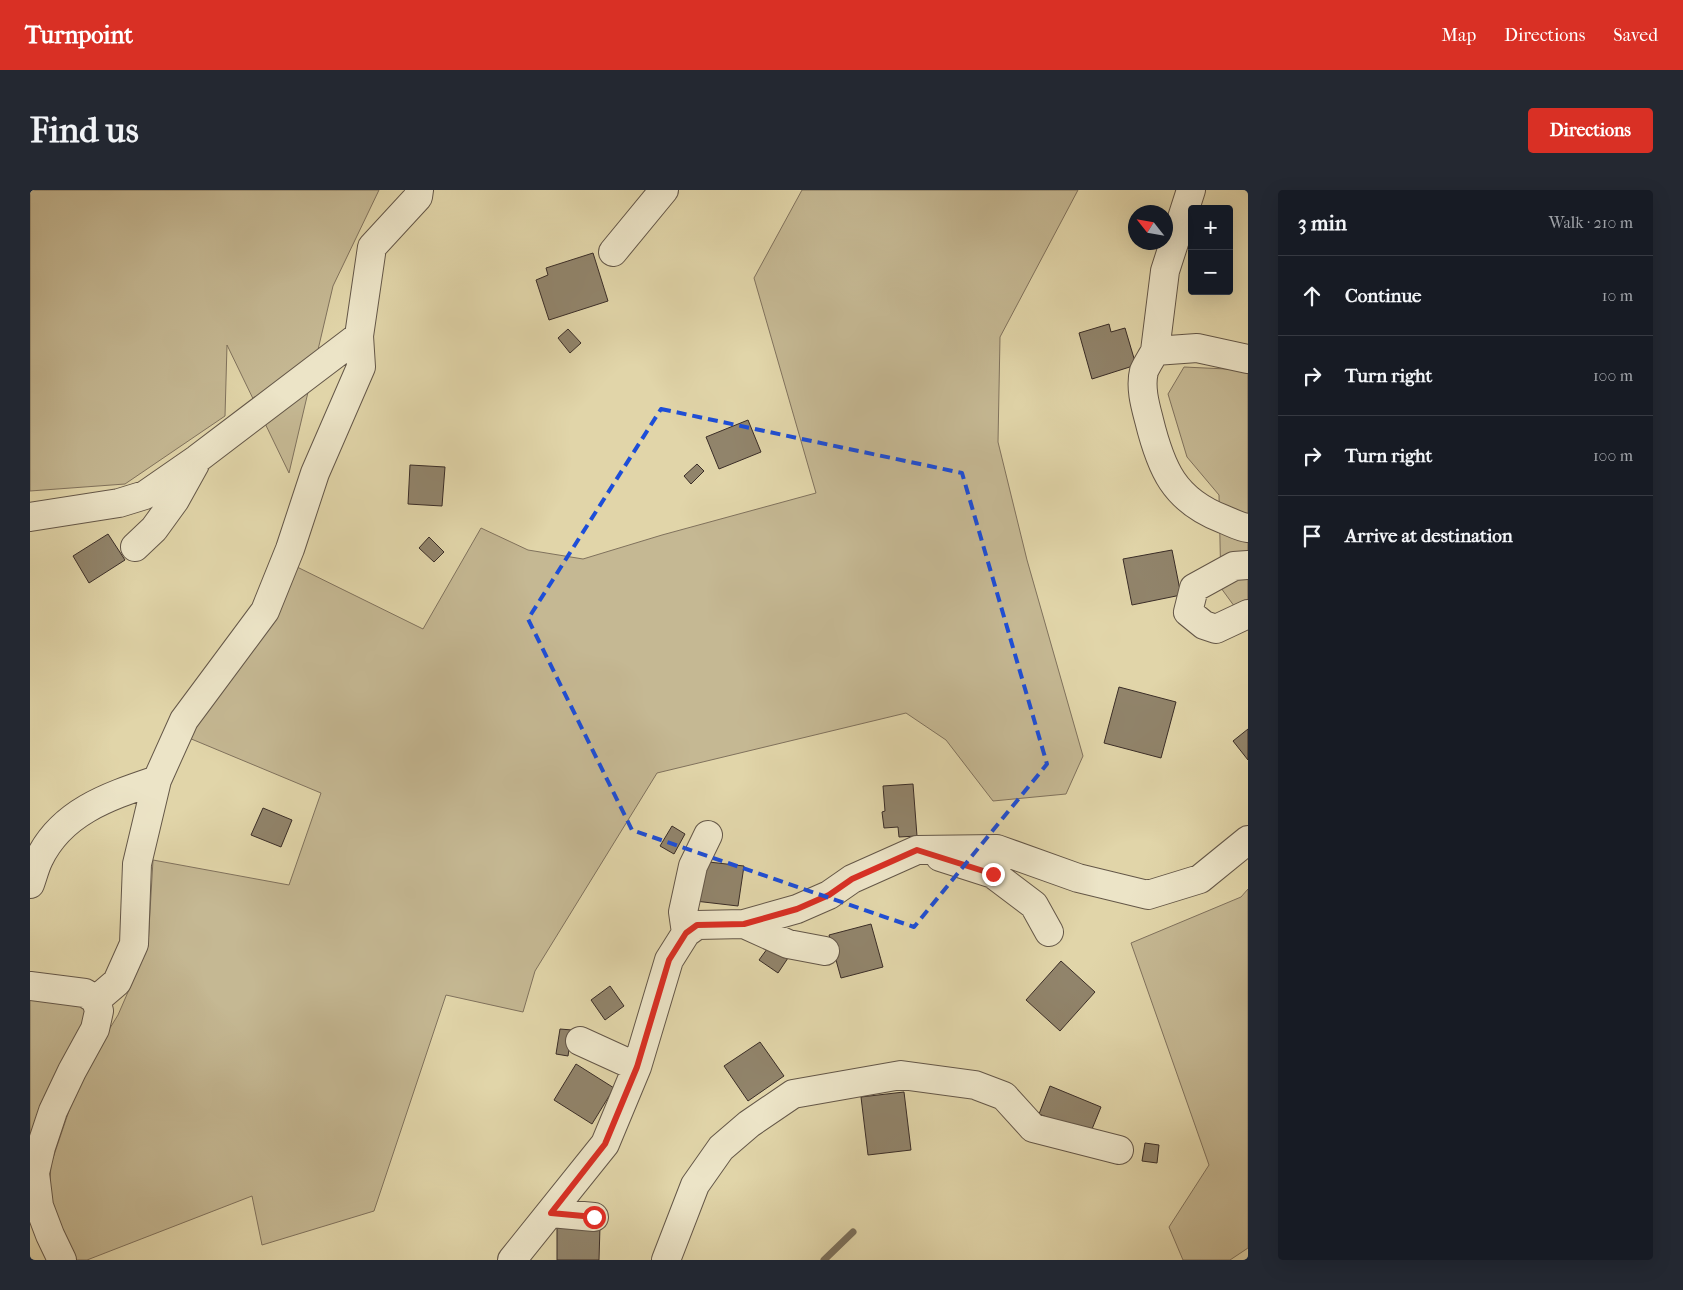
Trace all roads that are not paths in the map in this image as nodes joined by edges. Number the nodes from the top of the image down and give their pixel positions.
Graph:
1 (419, 190) edge
2 (664, 190) edge
3 (1191, 190) edge
4 (613, 252) dead end
5 (359, 336) junction
6 (1155, 351) junction
7 (1248, 359) edge
8 (197, 459) junction
9 (30, 517) edge
10 (1248, 528) edge
11 (135, 548) dead end
12 (1248, 565) edge
13 (1248, 614) edge
14 (157, 780) junction
15 (708, 835) dead end
16 (1248, 840) edge
17 (917, 850) junction
18 (30, 884) edge
19 (744, 924) junction
20 (1049, 932) dead end
21 (686, 933) junction
22 (825, 951) dead end
23 (30, 986) edge
24 (96, 1000) junction
25 (580, 1041) dead end
26 (637, 1067) junction
27 (1119, 1150) dead end
28 (551, 1213) junction
29 (594, 1217) dead end
30 (62, 1260) edge
31 (512, 1260) edge
32 (666, 1260) edge

1 - 5 street
2 - 4 street
3 - 6 street
5 - 8 street
5 - 14 street
6 - 7 street
6 - 10 street
8 - 9 street
8 - 11 street
12 - 13 street
14 - 18 street
14 - 24 street
15 - 21 street
16 - 17 street
17 - 19 street
17 - 20 street
19 - 21 street
19 - 22 street
21 - 26 street
23 - 24 street
24 - 30 street
25 - 26 street
26 - 28 street
27 - 32 street
28 - 29 street
28 - 31 street

